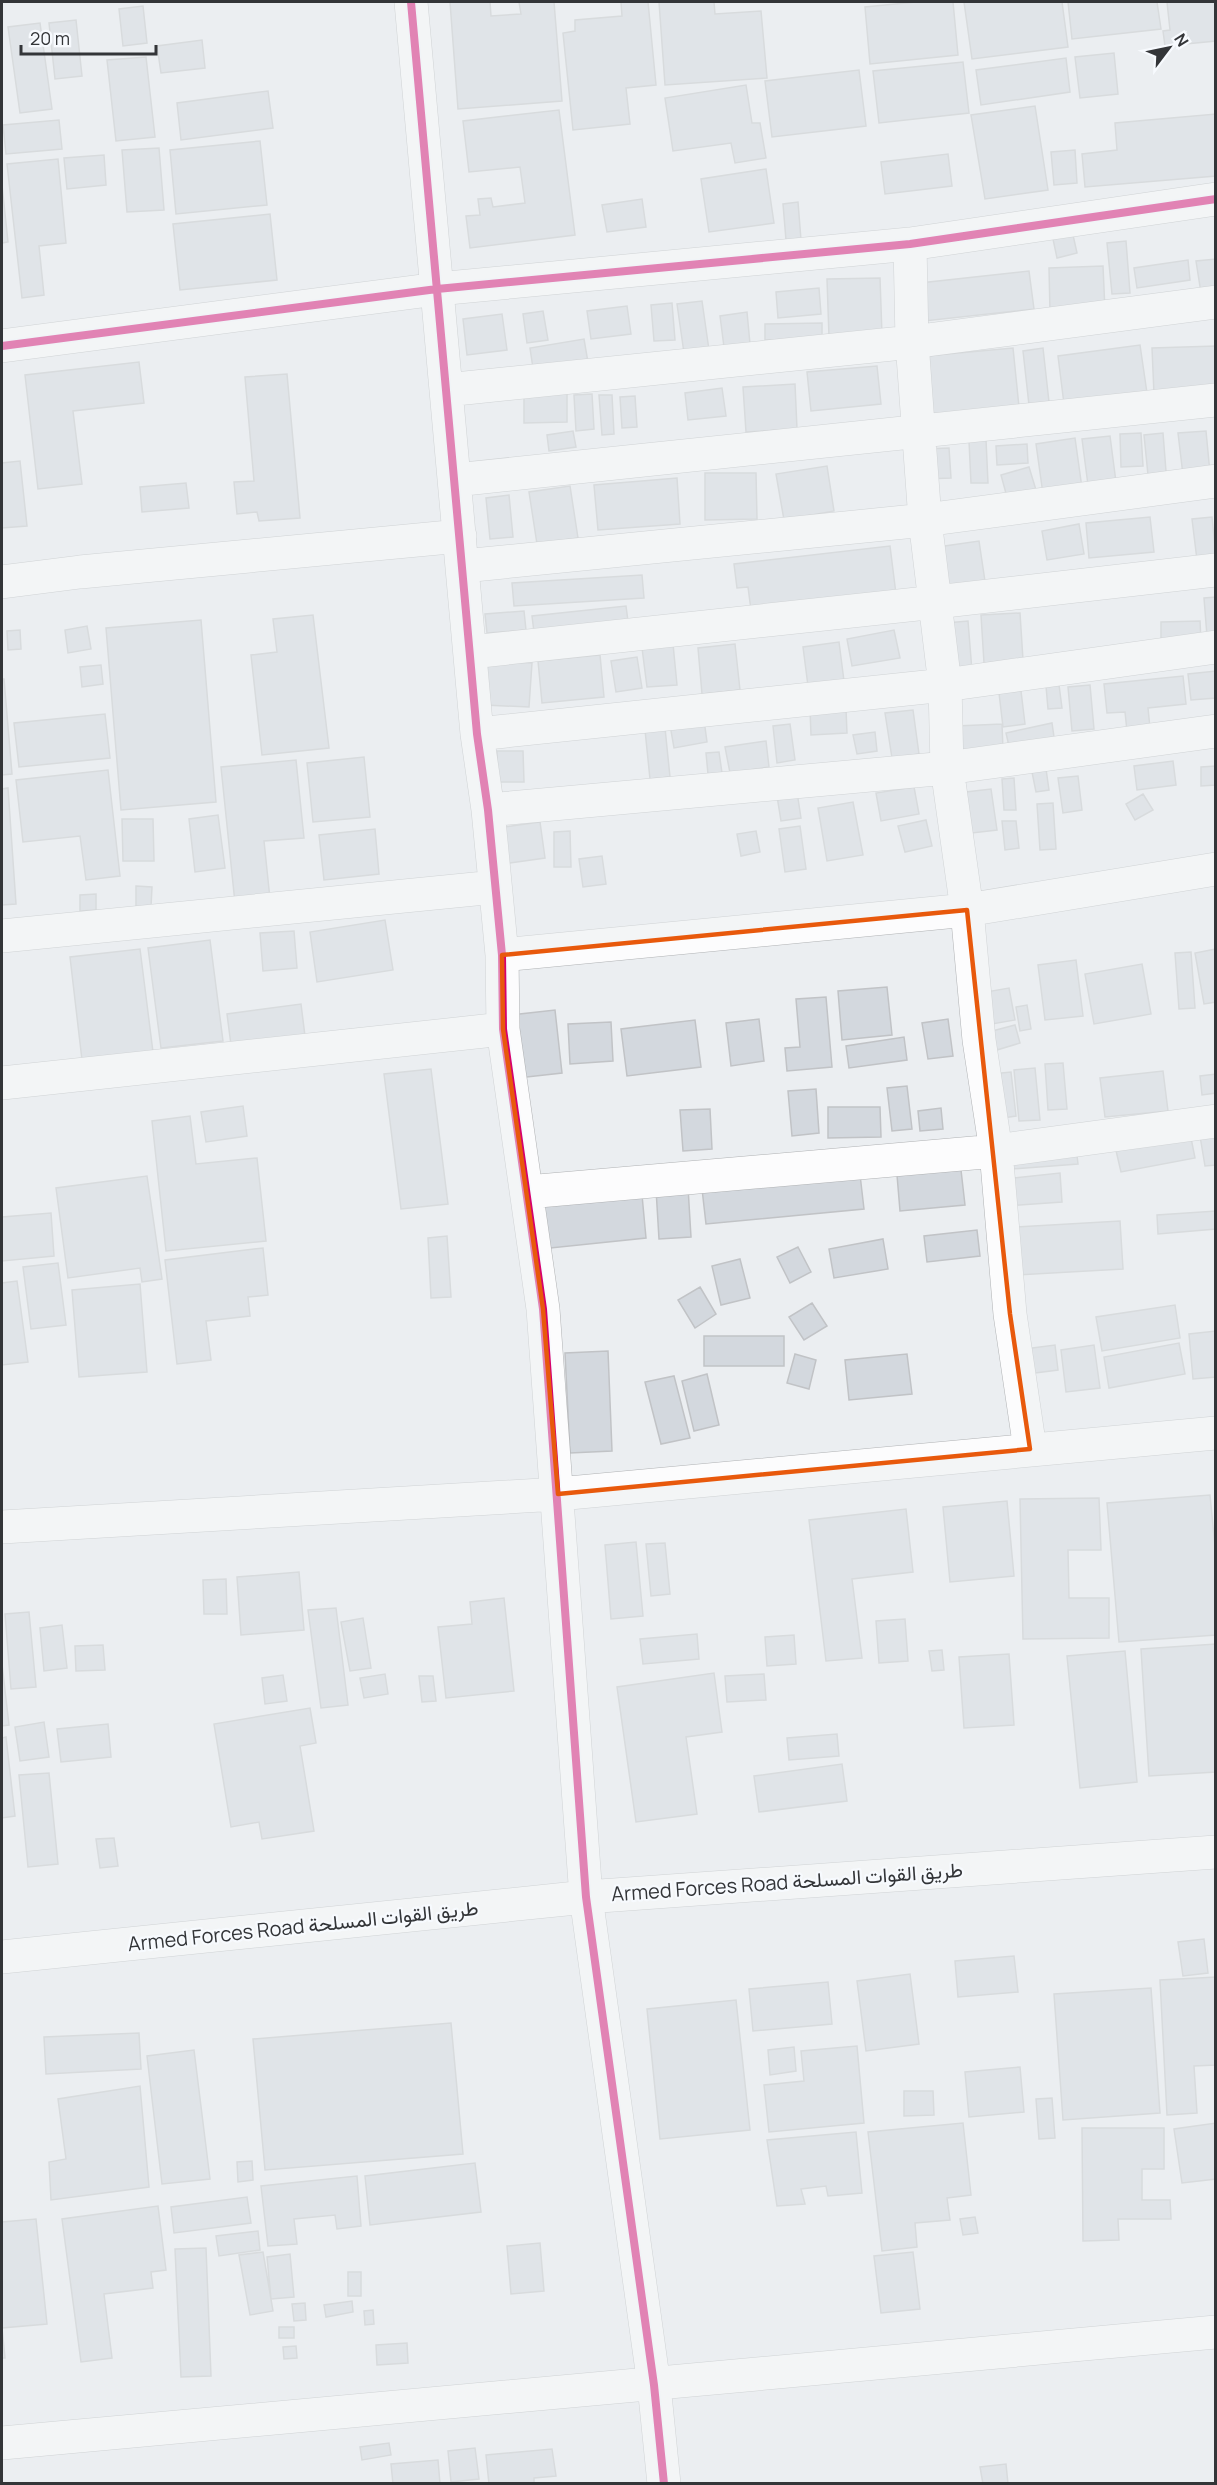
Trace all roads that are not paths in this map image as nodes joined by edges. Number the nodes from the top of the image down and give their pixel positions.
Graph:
1 (411, 2) edge
2 (1215, 199) edge
3 (910, 244) junction
4 (437, 290) junction
5 (1215, 302) edge
6 (912, 342) junction
7 (2, 346) edge
8 (446, 390) junction
9 (1215, 400) edge
10 (919, 432) junction
11 (455, 480) junction
12 (1215, 481) edge
13 (925, 520) junction
14 (462, 551) junction
15 (1215, 570) edge
16 (2, 582) edge
17 (936, 602) junction
18 (1215, 647) edge
19 (471, 652) junction
20 (945, 685) junction
21 (1215, 730) edge
22 (477, 734) junction
23 (947, 768) junction
24 (488, 810) junction
25 (1215, 869) edge
26 (495, 887) junction
27 (967, 910) junction
28 (2, 936) edge
29 (502, 955) junction
30 (504, 1029) junction
31 (2, 1083) edge
32 (1215, 1121) edge
33 (996, 1151) junction
34 (527, 1192) junction
35 (1215, 1433) edge
36 (1030, 1449) junction
37 (558, 1494) junction
38 (2, 1527) edge
39 (1215, 1852) edge
40 (586, 1897) junction
41 (2, 1957) edge
42 (1215, 2332) edge
43 (654, 2385) junction
44 (2, 2443) edge
45 (664, 2484) edge

1 - 4 street
2 - 3 street
3 - 4 street
3 - 6 street
4 - 7 street
4 - 8 street
5 - 6 street
6 - 8 street
6 - 10 street
8 - 11 street
9 - 10 street
10 - 11 street
10 - 13 street
11 - 14 street
12 - 13 street
13 - 14 street
13 - 17 street
14 - 16 street
14 - 19 street
15 - 17 street
17 - 19 street
17 - 20 street
18 - 20 street
19 - 22 street
20 - 22 street
20 - 23 street
21 - 23 street
22 - 24 street
23 - 24 street
23 - 27 street
24 - 26 street
25 - 27 street
26 - 28 street
26 - 29 street
27 - 29 street
27 - 33 street
29 - 30 street
30 - 31 street
30 - 34 street
32 - 33 street
33 - 34 street
33 - 36 street
34 - 37 street
35 - 36 street
36 - 37 street
37 - 38 street
37 - 40 street
39 - 40 street, Armed Forces Road طريق القوات المسلحة
40 - 41 street, Armed Forces Road طريق القوات المسلحة
40 - 43 street
42 - 43 street
43 - 44 street
43 - 45 street

